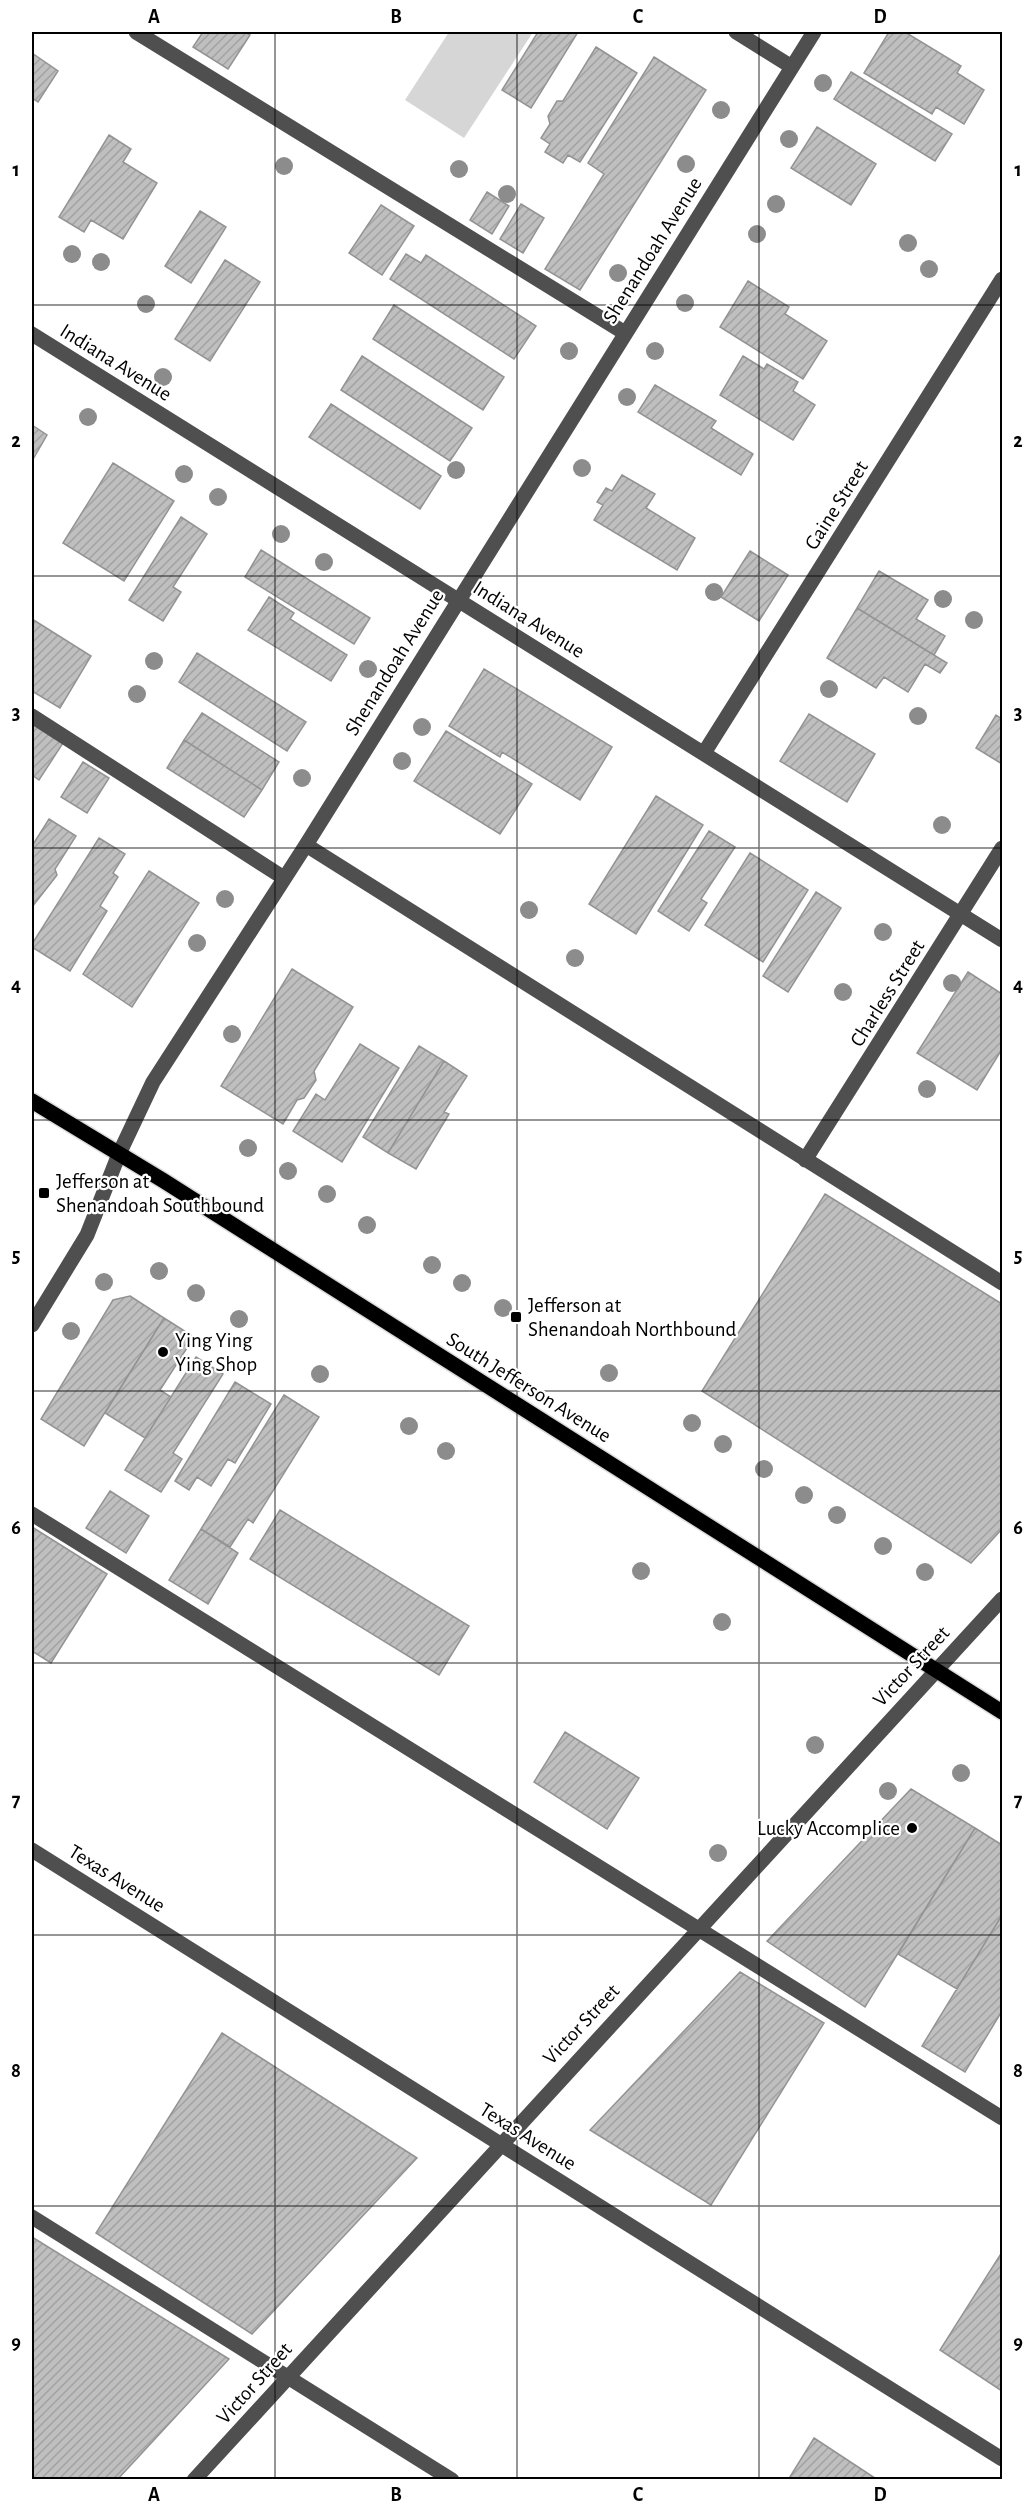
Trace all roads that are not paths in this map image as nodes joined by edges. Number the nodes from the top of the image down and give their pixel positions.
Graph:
1 (136, 32) edge
2 (736, 32) edge
3 (814, 32) edge
4 (792, 67) junction
5 (1002, 279) edge
6 (625, 333) junction
7 (32, 334) edge
8 (458, 599) junction
9 (32, 716) edge
10 (704, 753) junction
11 (306, 845) junction
12 (1002, 848) edge
13 (284, 878) junction
14 (962, 914) junction
15 (1002, 940) edge
16 (32, 1101) edge
17 (119, 1154) junction
18 (806, 1160) junction
19 (1002, 1283) edge
20 (32, 1325) edge
21 (32, 1514) edge
22 (1002, 1599) edge
23 (936, 1670) junction
24 (1002, 1712) edge
25 (32, 1850) edge
26 (697, 1929) junction
27 (1002, 2118) edge
28 (500, 2144) junction
29 (32, 2217) edge
30 (288, 2376) junction
31 (1002, 2459) edge
32 (194, 2480) edge
33 (452, 2480) edge

1 - 6 street
2 - 4 street
3 - 4 street, Shenandoah Avenue
4 - 6 street, Shenandoah Avenue
5 - 10 street, Gaine Street
6 - 8 street, Shenandoah Avenue
7 - 8 street, Indiana Avenue
8 - 10 street, Indiana Avenue
8 - 11 street, Shenandoah Avenue
9 - 13 street
10 - 14 street, Indiana Avenue
11 - 13 street, Shenandoah Avenue
11 - 18 street
12 - 14 street, Charless Street
13 - 17 street, Shenandoah Avenue
14 - 15 street, Indiana Avenue
14 - 18 street, Charless Street
16 - 17 main road, South Jefferson Avenue
17 - 20 street, Shenandoah Avenue
17 - 23 main road, South Jefferson Avenue
18 - 19 street
21 - 26 street
22 - 23 street, Victor Street
23 - 24 main road, South Jefferson Avenue
23 - 26 street, Victor Street
25 - 28 street, Texas Avenue
26 - 27 street
26 - 28 street, Victor Street
28 - 30 street, Victor Street
28 - 31 street, Texas Avenue
29 - 30 street
30 - 32 street, Victor Street
30 - 33 street

